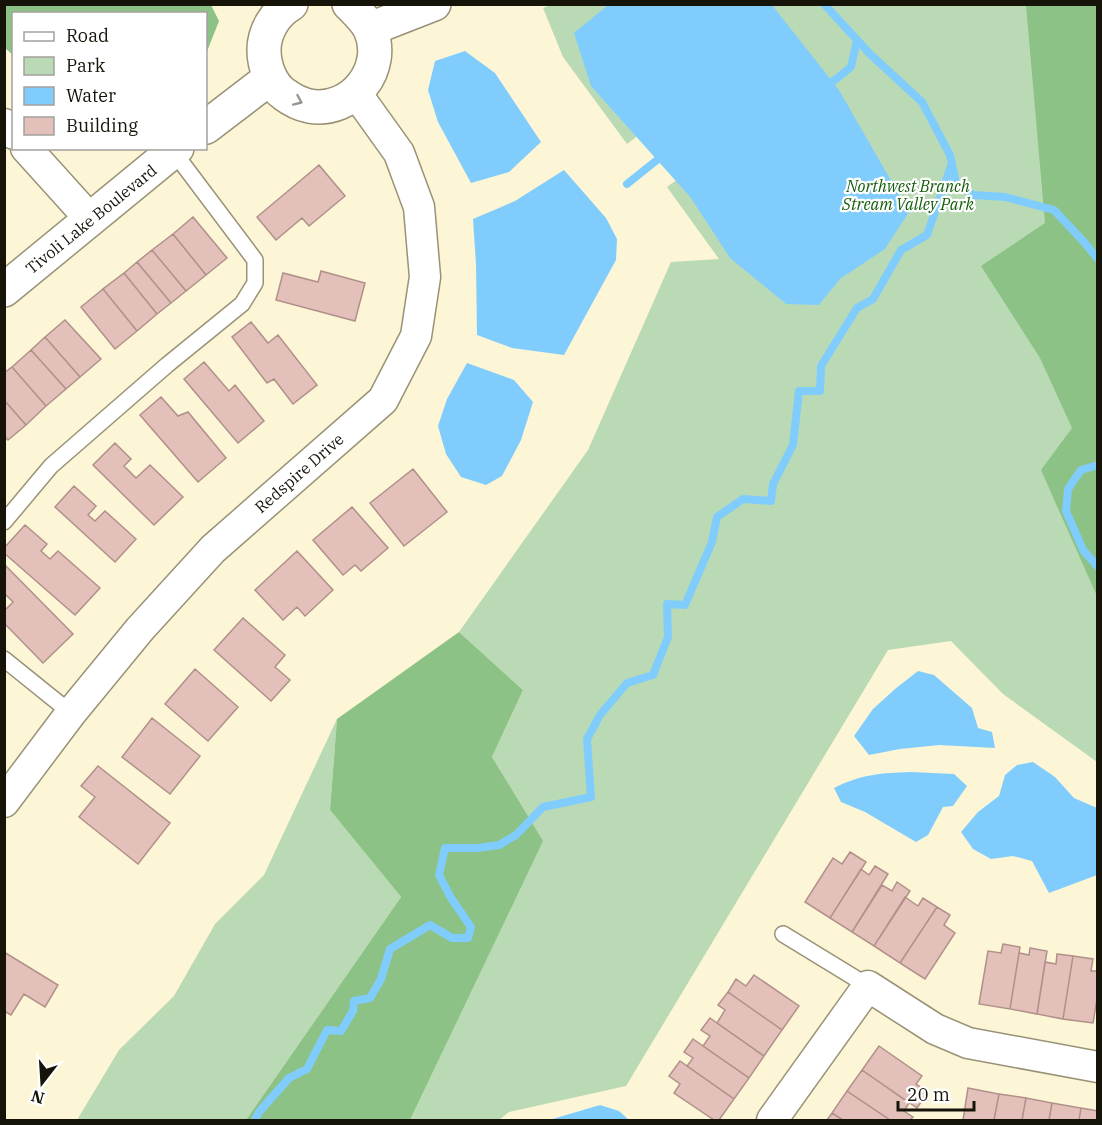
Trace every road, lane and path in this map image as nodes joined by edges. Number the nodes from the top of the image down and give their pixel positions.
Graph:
1 (349, 4) edge
2 (434, 4) edge
3 (286, 6) edge
4 (370, 29) junction
5 (270, 78) junction
6 (357, 93) junction
7 (207, 126) edge
8 (28, 150) edge
9 (175, 150) edge
10 (91, 219) junction
11 (4, 290) edge
12 (4, 522) edge
13 (4, 659) edge
14 (71, 713) junction
15 (4, 802) edge
16 (783, 934) dead end
17 (868, 986) junction
18 (1098, 1067) edge
19 (772, 1120) edge

1 - 4 street
2 - 4 street
3 - 5 street
4 - 6 street
5 -> 6 street
5 - 7 street
6 - 14 street, Redspire Drive
8 - 10 street
9 - 10 street, Tivoli Lake Boulevard
9 - 12 lane
10 - 11 street, Tivoli Lake Boulevard
13 - 14 lane
14 - 15 street, Redspire Drive
16 - 17 lane
17 - 18 street
17 - 19 street

